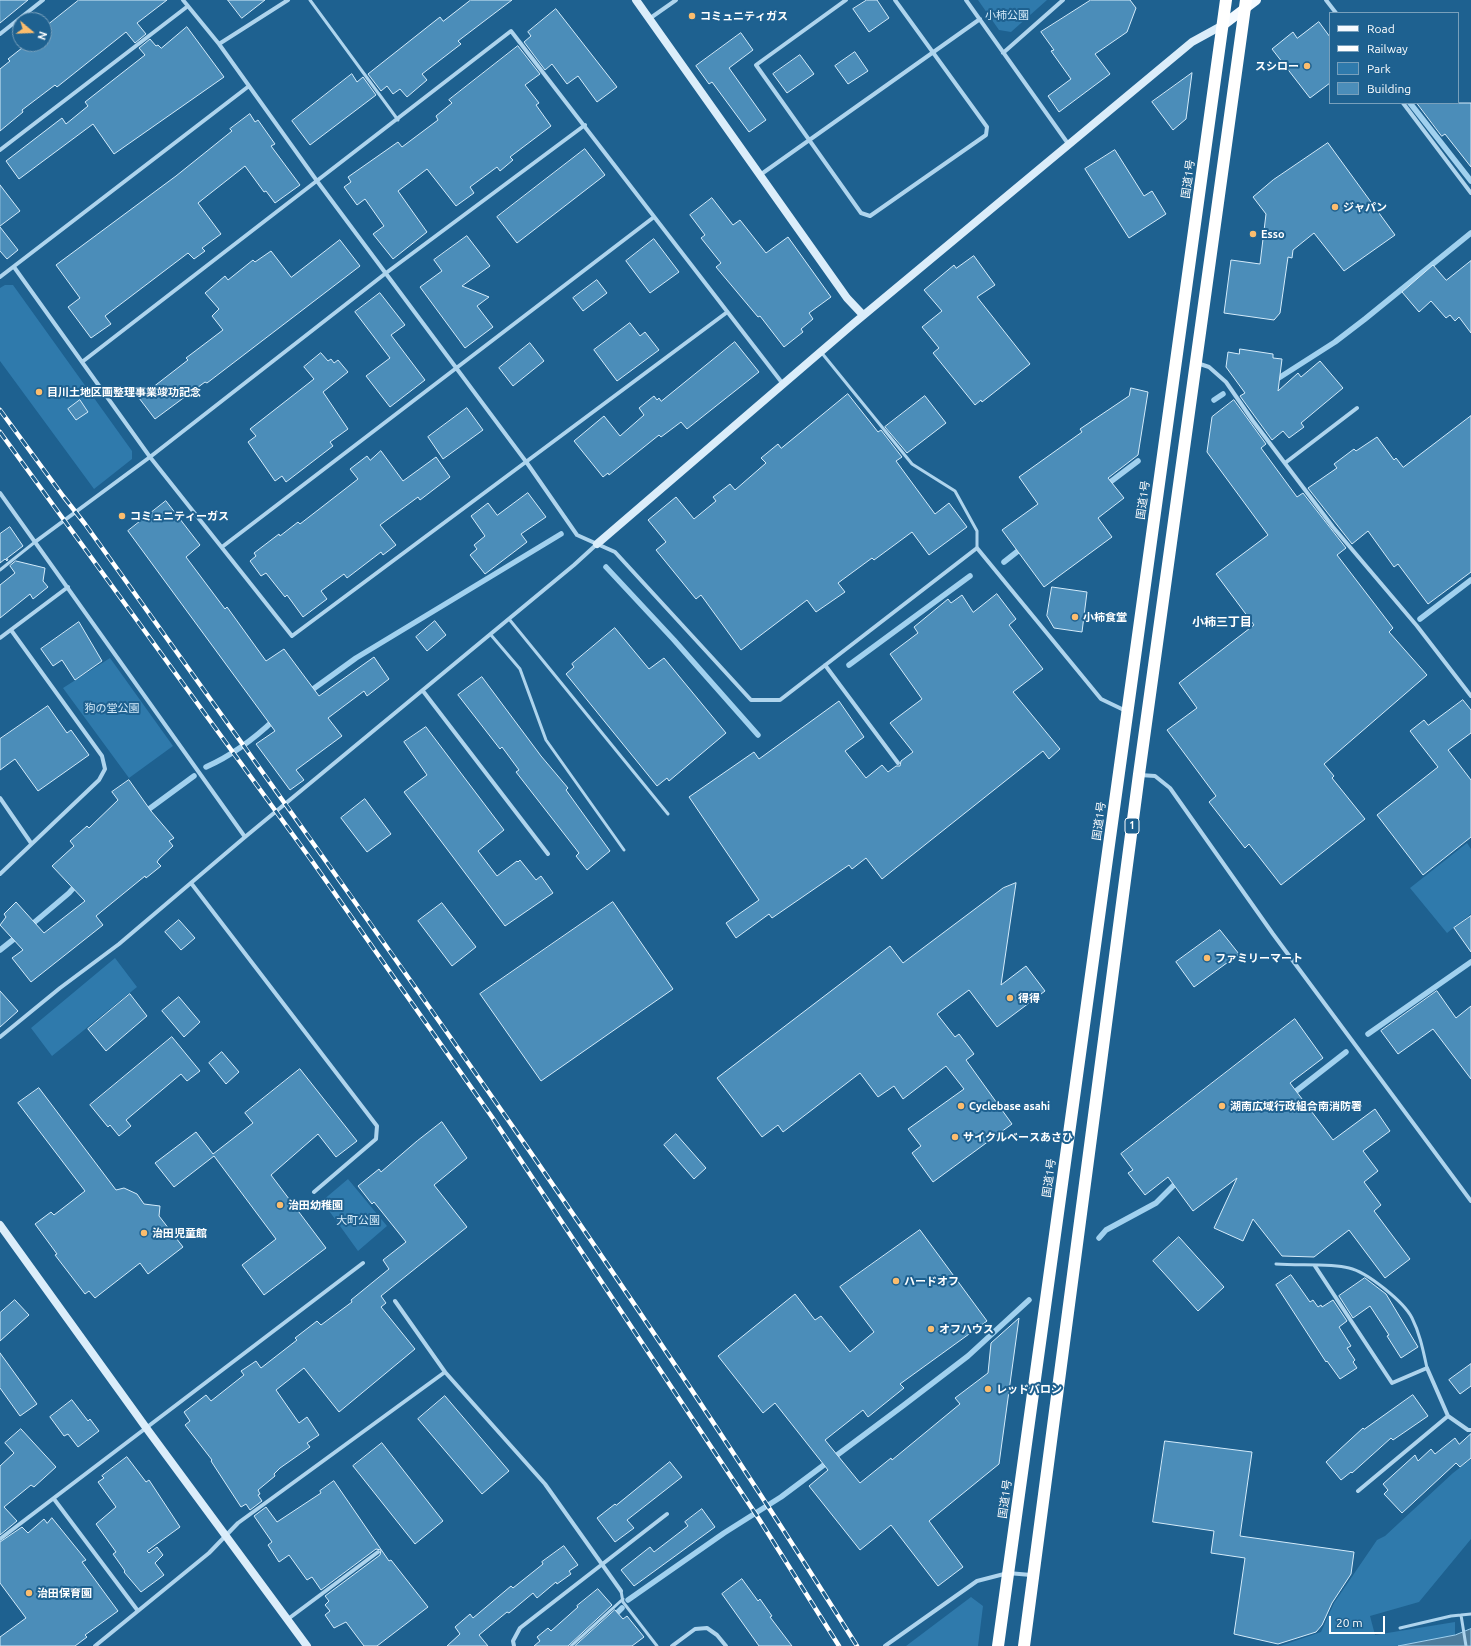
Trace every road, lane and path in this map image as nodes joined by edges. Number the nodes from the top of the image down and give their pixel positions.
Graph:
1 (43, 0) edge
2 (183, 0) edge
3 (288, 0) edge
4 (310, 0) edge
5 (636, 0) edge
6 (676, 0) edge
7 (846, 0) edge
8 (895, 0) edge
9 (966, 0) edge
10 (1063, 0) edge
11 (1226, 0) edge
12 (1256, 0) edge
13 (1326, 0) edge
14 (1246, 4) edge
15 (188, 6) junction
16 (1335, 12) edge
17 (649, 19) junction
18 (980, 19) junction
19 (1223, 25) junction
20 (0, 34) edge
21 (219, 44) junction
22 (933, 53) junction
23 (1003, 53) junction
24 (249, 86) junction
25 (1404, 104) edge
26 (398, 120) junction
27 (585, 125) junction
28 (810, 140) junction
29 (1069, 144) junction
30 (0, 150) edge
31 (760, 175) junction
32 (318, 181) junction
33 (1471, 193) edge
34 (654, 217) junction
35 (14, 267) junction
36 (386, 273) junction
37 (0, 277) edge
38 (726, 313) junction
39 (863, 316) junction
40 (821, 352) junction
41 (82, 362) junction
42 (1197, 363) junction
43 (455, 368) junction
44 (783, 384) junction
45 (1357, 408) dead end
46 (150, 457) junction
47 (526, 463) junction
48 (1285, 463) junction
49 (0, 494) edge
50 (36, 542) junction
51 (597, 544) junction
52 (222, 547) junction
53 (977, 548) junction
54 (0, 570) edge
55 (68, 586) junction
56 (509, 618) junction
57 (11, 630) junction
58 (490, 635) junction
59 (0, 638) edge
60 (825, 665) junction
61 (423, 691) junction
62 (1471, 696) edge
63 (1127, 711) junction
64 (898, 762) dead end
65 (1139, 774) junction
66 (0, 798) edge
67 (668, 814) dead end
68 (245, 837) junction
69 (32, 843) junction
70 (624, 850) dead end
71 (548, 854) dead end
72 (0, 874) edge
73 (191, 883) junction
74 (0, 1037) edge
75 (314, 1192) dead end
76 (1471, 1201) edge
77 (0, 1225) edge
78 (363, 1264) dead end
79 (1276, 1264) dead end
80 (1315, 1266) junction
81 (395, 1300) dead end
82 (1427, 1368) junction
83 (445, 1372) junction
84 (1448, 1416) junction
85 (147, 1429) junction
86 (1471, 1430) edge
87 (1358, 1491) dead end
88 (54, 1499) junction
89 (667, 1514) dead end
90 (226, 1536) junction
91 (0, 1539) edge
92 (378, 1552) dead end
93 (602, 1565) junction
94 (1008, 1573) junction
95 (1034, 1576) junction
96 (621, 1591) joint
97 (622, 1600) junction
98 (138, 1611) junction
99 (1471, 1614) edge
100 (1461, 1615) junction
101 (288, 1619) junction
102 (1400, 1628) dead end
103 (95, 1646) edge
104 (307, 1646) edge
105 (514, 1646) edge
106 (571, 1646) edge
107 (657, 1646) edge
108 (672, 1646) edge
109 (726, 1646) edge
110 (885, 1646) edge
111 (998, 1646) edge
112 (1024, 1646) edge
113 (1466, 1646) edge

1 - 20 street
2 - 15 street
3 - 21 street
4 - 26 lane
5 - 17 street
6 - 17 street
7 - 28 street
8 - 22 street
9 - 18 street
10 - 23 street
11 - 19 highway, 国道1号 / 1
12 - 14 main road
13 - 16 street
14 - 19 main road
14 - 42 highway, 1
15 - 21 street
15 - 30 street
17 - 31 street
18 - 22 street
18 - 23 street
19 - 29 street
19 - 63 highway, 国道1号 / 1
21 - 24 street
22 - 28 street
22 - 28 street
23 - 29 street
24 - 32 street
24 - 35 street
25 - 33 street
26 - 27 street
26 - 32 street
27 - 34 street
27 - 36 street
28 - 31 street
29 - 39 street
31 - 39 street
32 - 36 street
32 - 41 street
34 - 38 street
34 - 43 street
35 - 37 street
35 - 41 street
36 - 43 street
36 - 46 street
38 - 44 street
38 - 47 street
39 - 40 street
40 - 44 street
40 - 53 lane
41 - 46 street
42 - 48 street
42 - 65 highway, 1
43 - 47 street
43 - 52 street
44 - 51 street
45 - 48 street
46 - 50 street
46 - 52 street
47 - 51 street
47 - 52 street
48 - 62 street
49 - 50 street
50 - 54 lane
50 - 55 street
51 - 56 street
51 - 60 street
53 - 60 street
53 - 63 street
55 - 57 street
55 - 68 street
56 - 58 street
56 - 67 lane
57 - 59 street
57 - 69 street
58 - 61 street
58 - 70 lane
60 - 64 street
61 - 68 street
61 - 71 street
63 - 94 highway, 国道1号 / 1
65 - 76 street
65 - 95 highway, 1
66 - 69 street
68 - 73 street
69 - 72 street
73 - 74 street
73 - 75 street
77 - 85 street
78 - 85 street
79 - 80 lane
80 - 82 lane
80 - 82 street
81 - 83 street
82 - 84 street
83 - 90 street
83 - 93 street
84 - 86 street
84 - 87 street
85 - 88 street
85 - 90 street
88 - 91 street
88 - 98 street
89 - 93 street
90 - 98 street
90 - 101 street
92 - 101 street
93 - 96 street
93 - 105 street
94 - 95 street
94 - 110 street
94 - 111 highway, 国道1号 / 1
95 - 112 highway, 1
96 - 97 lane
97 - 106 lane
97 - 107 lane
98 - 103 street
99 - 100 lane
100 - 102 lane
100 - 113 lane
101 - 104 street
108 - 109 street

